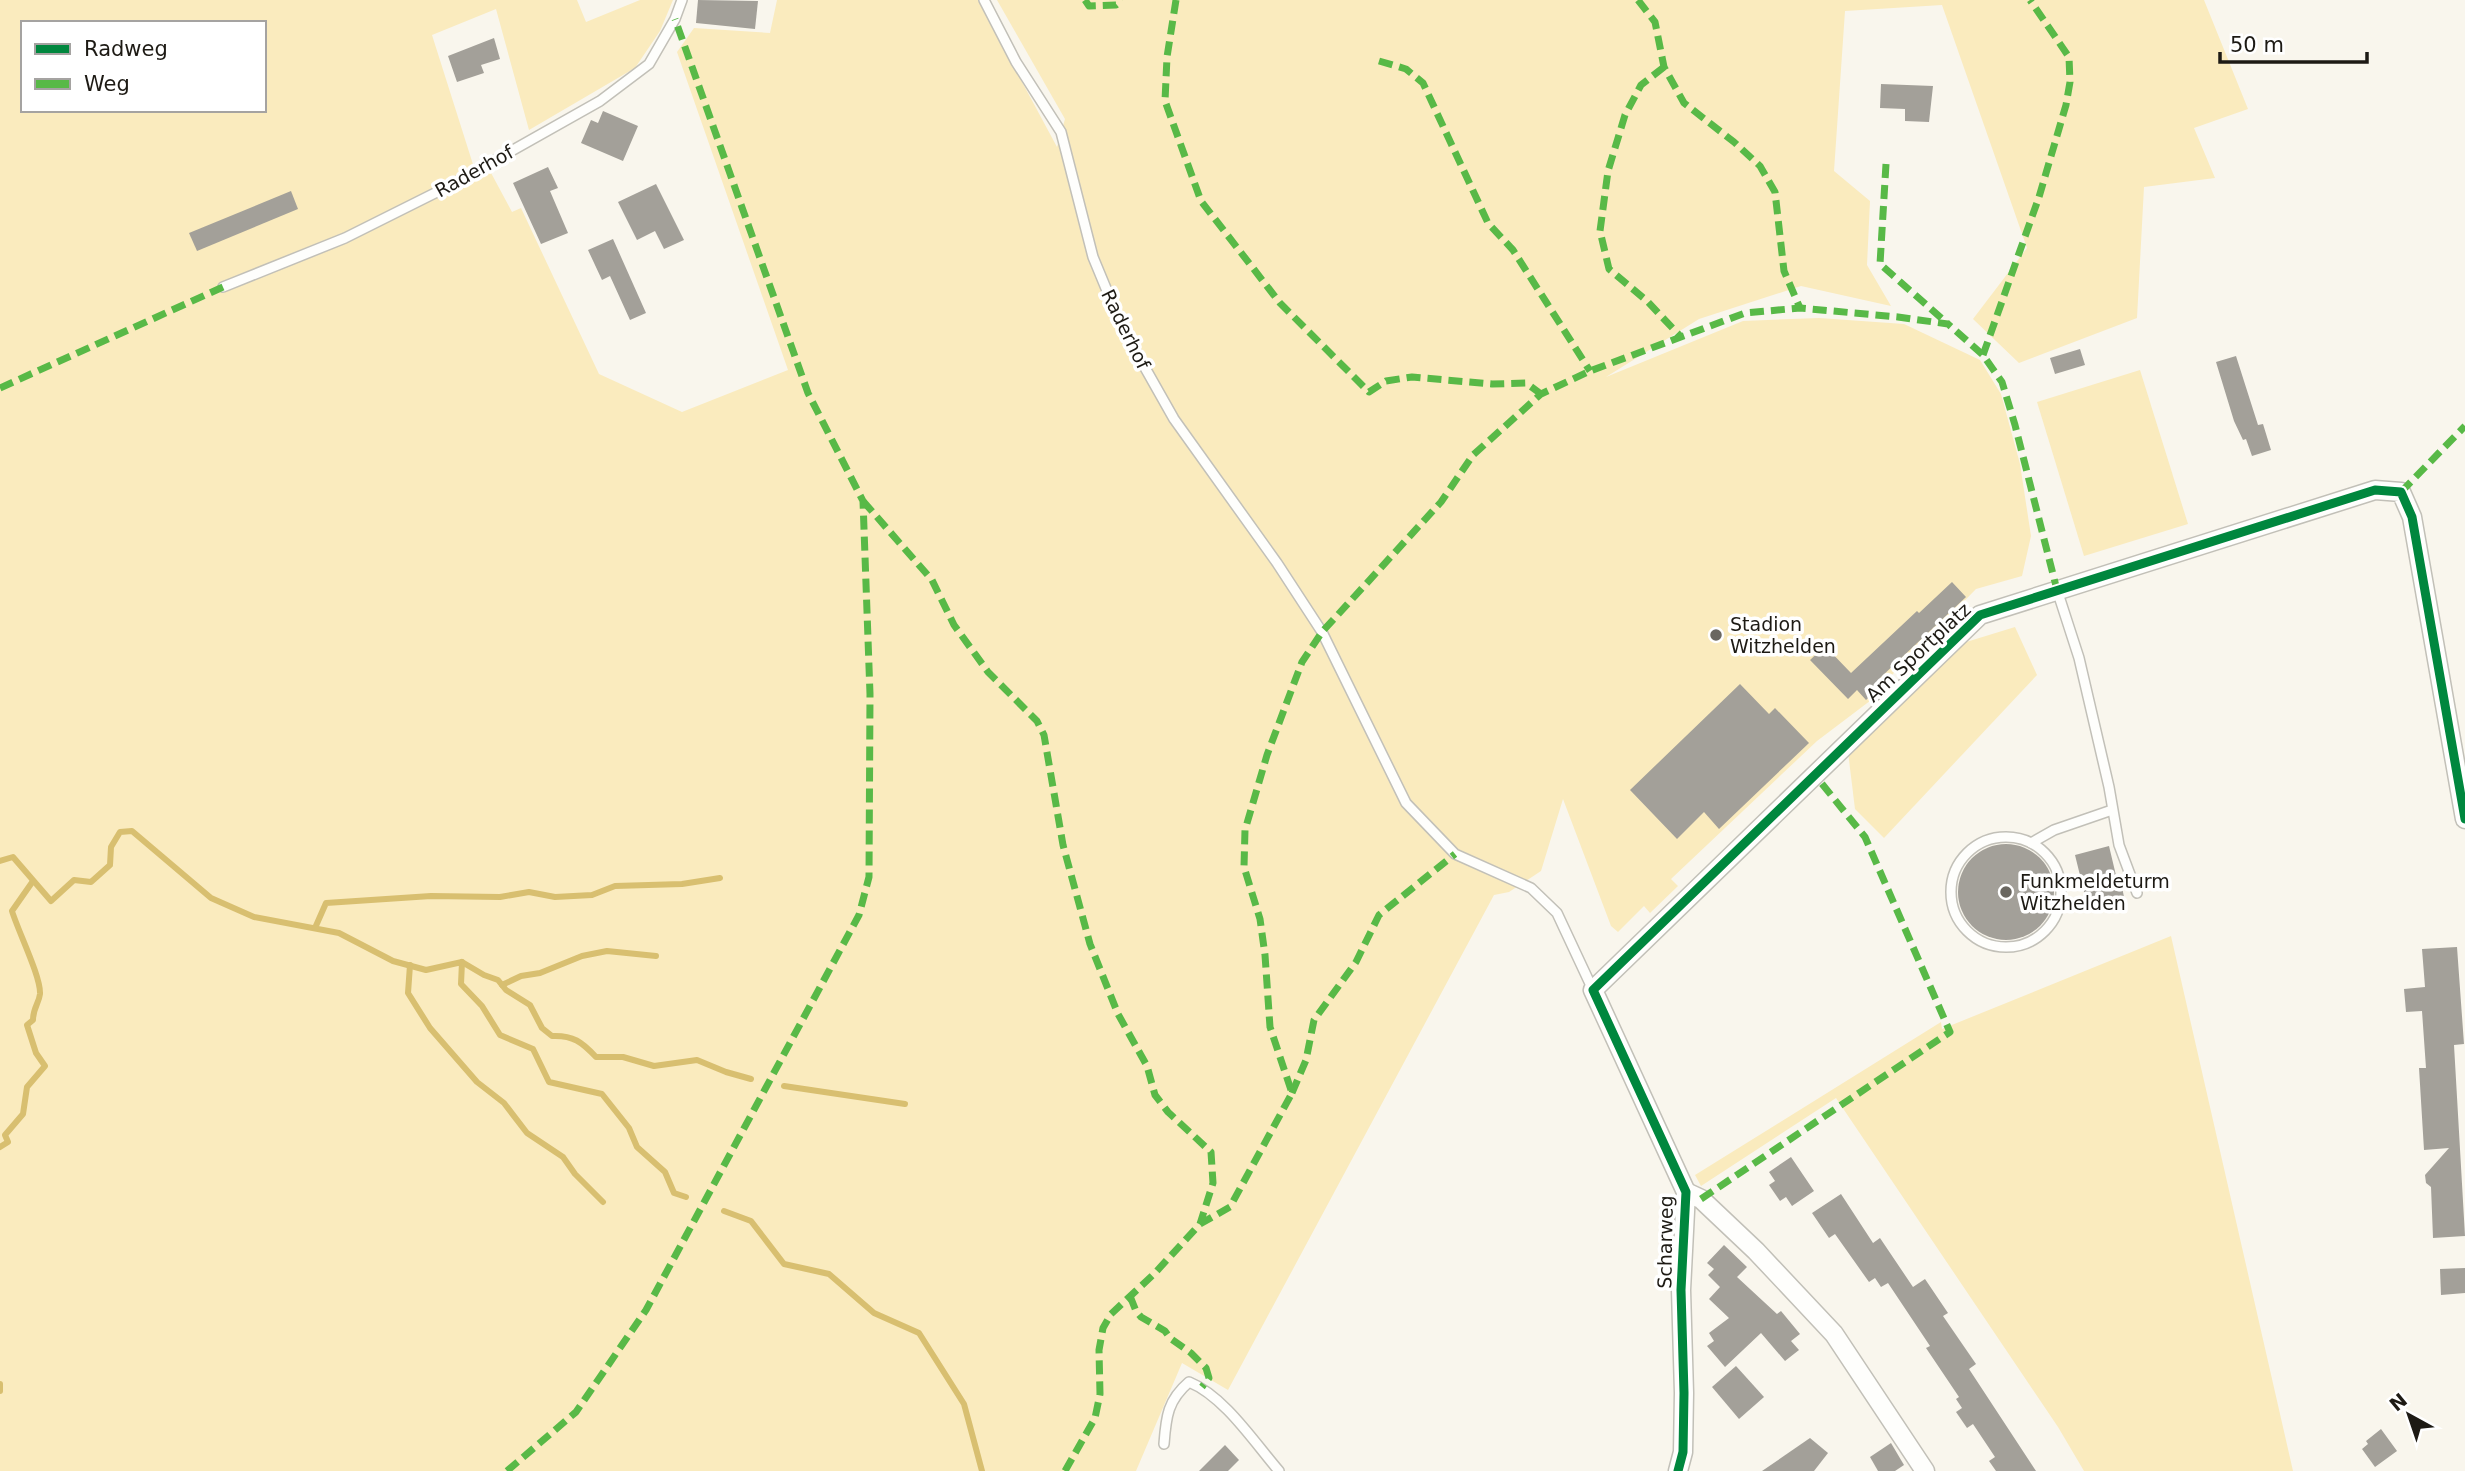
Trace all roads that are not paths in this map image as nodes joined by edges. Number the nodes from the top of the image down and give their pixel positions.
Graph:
1 (682, 0) edge
2 (984, 0) edge
3 (223, 287) dead end
4 (2057, 590) junction
5 (2112, 810) junction
6 (2465, 819) edge
7 (2031, 843) junction
8 (2137, 893) dead end
9 (1593, 990) junction
10 (1686, 1192) junction
11 (1164, 1444) dead end
12 (1279, 1471) edge
13 (1678, 1471) edge
14 (1925, 1471) edge

1 - 3 lane, Raderhof
2 - 9 lane, Raderhof
4 - 5 lane
4 - 6 street, Am Sportplatz
4 - 9 street, Am Sportplatz
5 - 7 lane
5 - 8 lane
7 - 7 lane
9 - 10 street, Scharweg
10 - 13 street, Scharweg
10 - 14 street, Scharweg
11 - 12 lane

